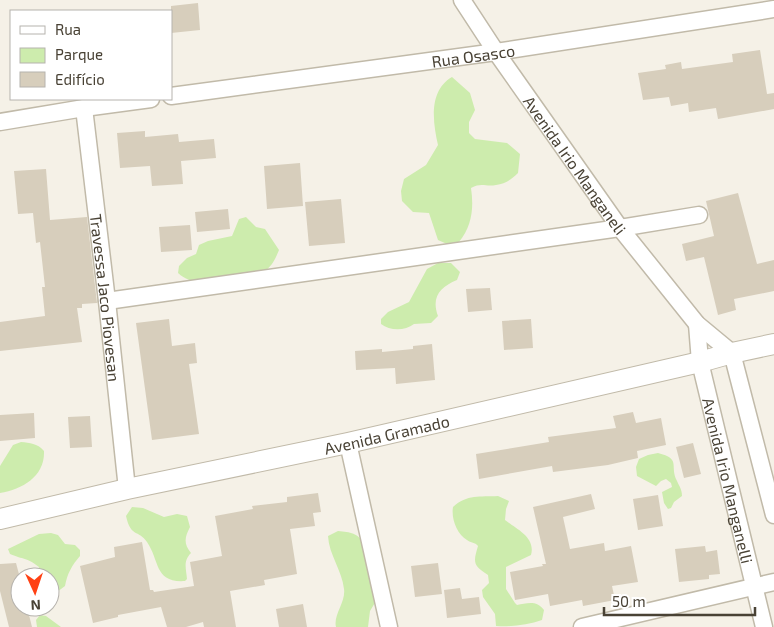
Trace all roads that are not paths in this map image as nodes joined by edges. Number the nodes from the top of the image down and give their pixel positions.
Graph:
1 (462, 0) edge
2 (774, 9) edge
3 (496, 52) junction
4 (172, 96) edge
5 (144, 100) edge
6 (84, 108) junction
7 (0, 122) edge
8 (699, 215) dead end
9 (620, 228) junction
10 (108, 301) junction
11 (697, 324) junction
12 (774, 344) edge
13 (732, 353) junction
14 (700, 362) junction
15 (348, 443) junction
16 (127, 489) junction
17 (774, 515) edge
18 (0, 520) edge
19 (774, 582) edge
20 (755, 587) junction
21 (388, 627) edge
22 (582, 627) edge
23 (764, 627) edge

1 - 3 street, Avenida Irio Manganeli
2 - 3 street, Rua Osasco
3 - 4 street, Rua Osasco
3 - 9 street, Avenida Irio Manganeli
5 - 6 street
6 - 7 street
6 - 10 street, Travessa Jaco Piovesan
8 - 9 street
9 - 10 street
9 - 11 street, Avenida Irio Manganeli
10 - 16 street, Travessa Jaco Piovesan
11 - 13 street, Avenida Irio Manganeli
11 - 14 street
12 - 13 street, Avenida Gramado
13 - 14 street, Avenida Gramado
13 - 17 street, Avenida Irio Manganelli
14 - 15 street, Avenida Gramado
14 - 20 street, Avenida Irio Manganelli
15 - 16 street, Avenida Gramado
15 - 21 street
16 - 18 street, Avenida Gramado
19 - 20 street
20 - 22 street
20 - 23 street, Avenida Irio Manganelli

